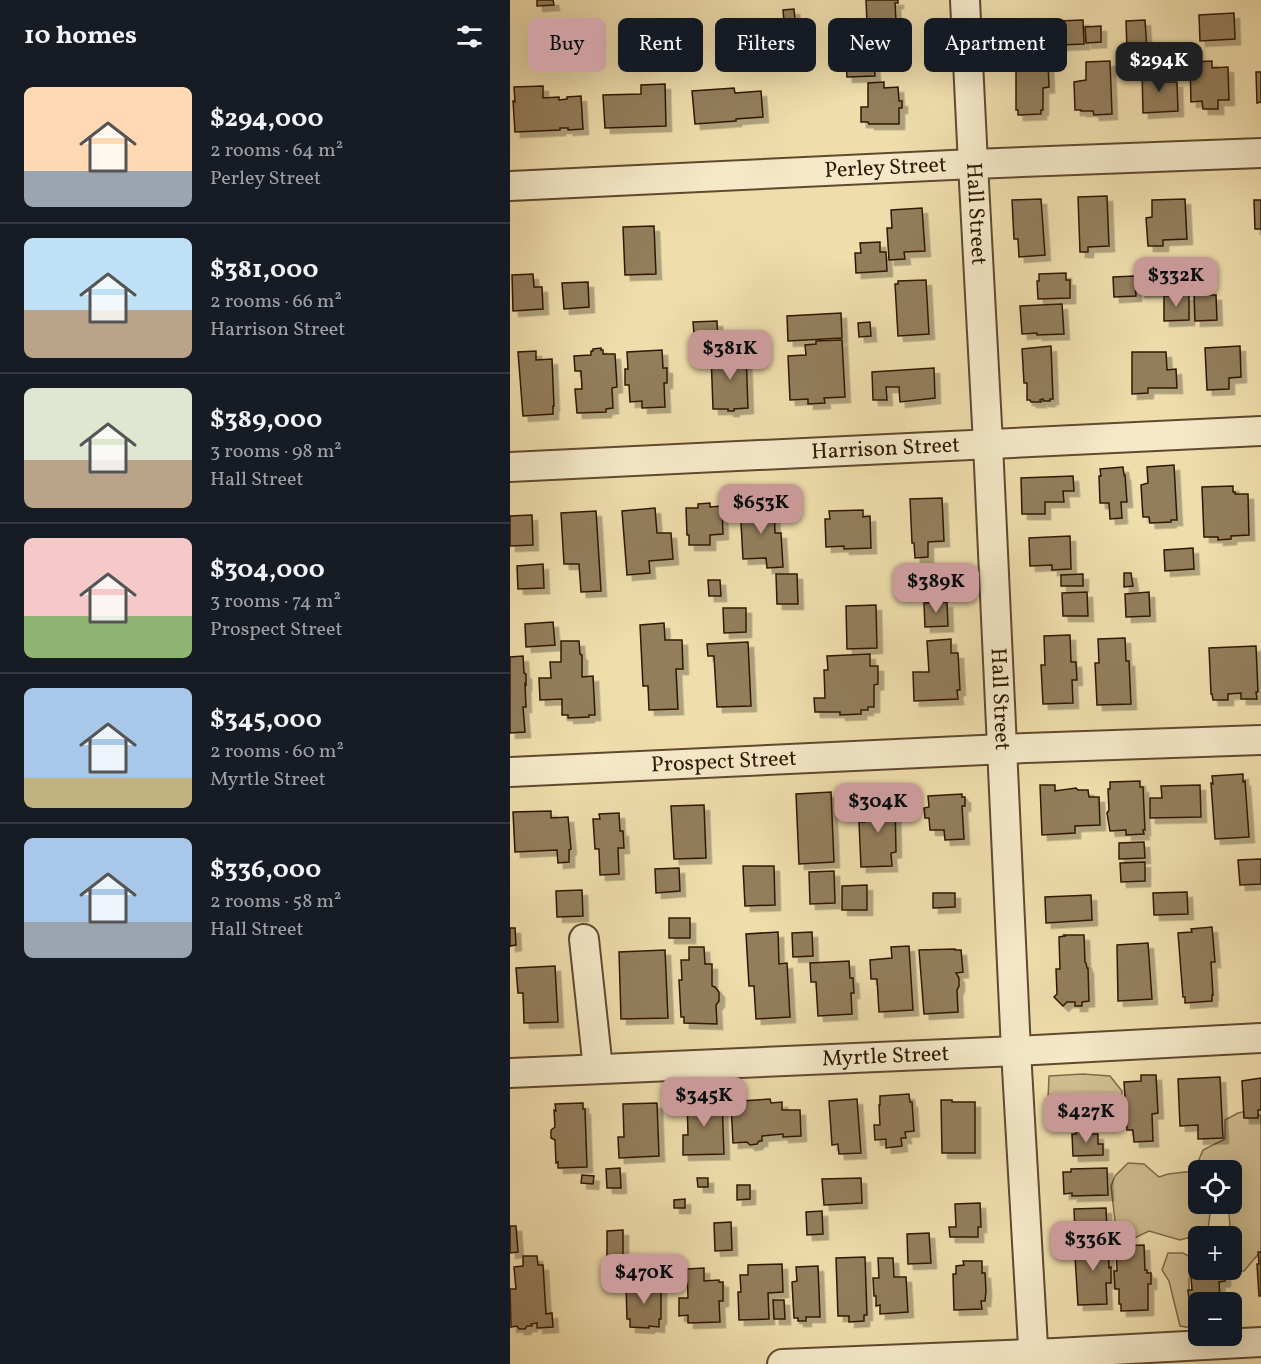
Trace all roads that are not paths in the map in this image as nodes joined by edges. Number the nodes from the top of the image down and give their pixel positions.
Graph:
1 (965, 0) edge
2 (1261, 153) edge
3 (973, 164) junction
4 (510, 186) edge
5 (1261, 431) edge
6 (988, 444) junction
7 (510, 467) edge
8 (1261, 740) edge
9 (1001, 750) junction
10 (510, 772) edge
11 (584, 939) dead end
12 (1261, 1038) edge
13 (1016, 1051) junction
14 (598, 1068) junction
15 (510, 1073) edge
16 (1261, 1342) edge
17 (1033, 1359) edge
18 (782, 1364) edge

1 - 3 street, Hall Street
2 - 3 street, Perley Street
3 - 4 street, Perley Street
3 - 6 street, Hall Street
5 - 6 street, Harrison Street
6 - 7 street, Harrison Street
6 - 9 street, Hall Street
8 - 9 street, Prospect Street
9 - 10 street, Prospect Street
9 - 13 street, Hall Street
11 - 14 street
12 - 13 street, Myrtle Street
13 - 14 street, Myrtle Street
13 - 17 street, Hall Street
14 - 15 street, Myrtle Street
16 - 17 street
17 - 18 street

